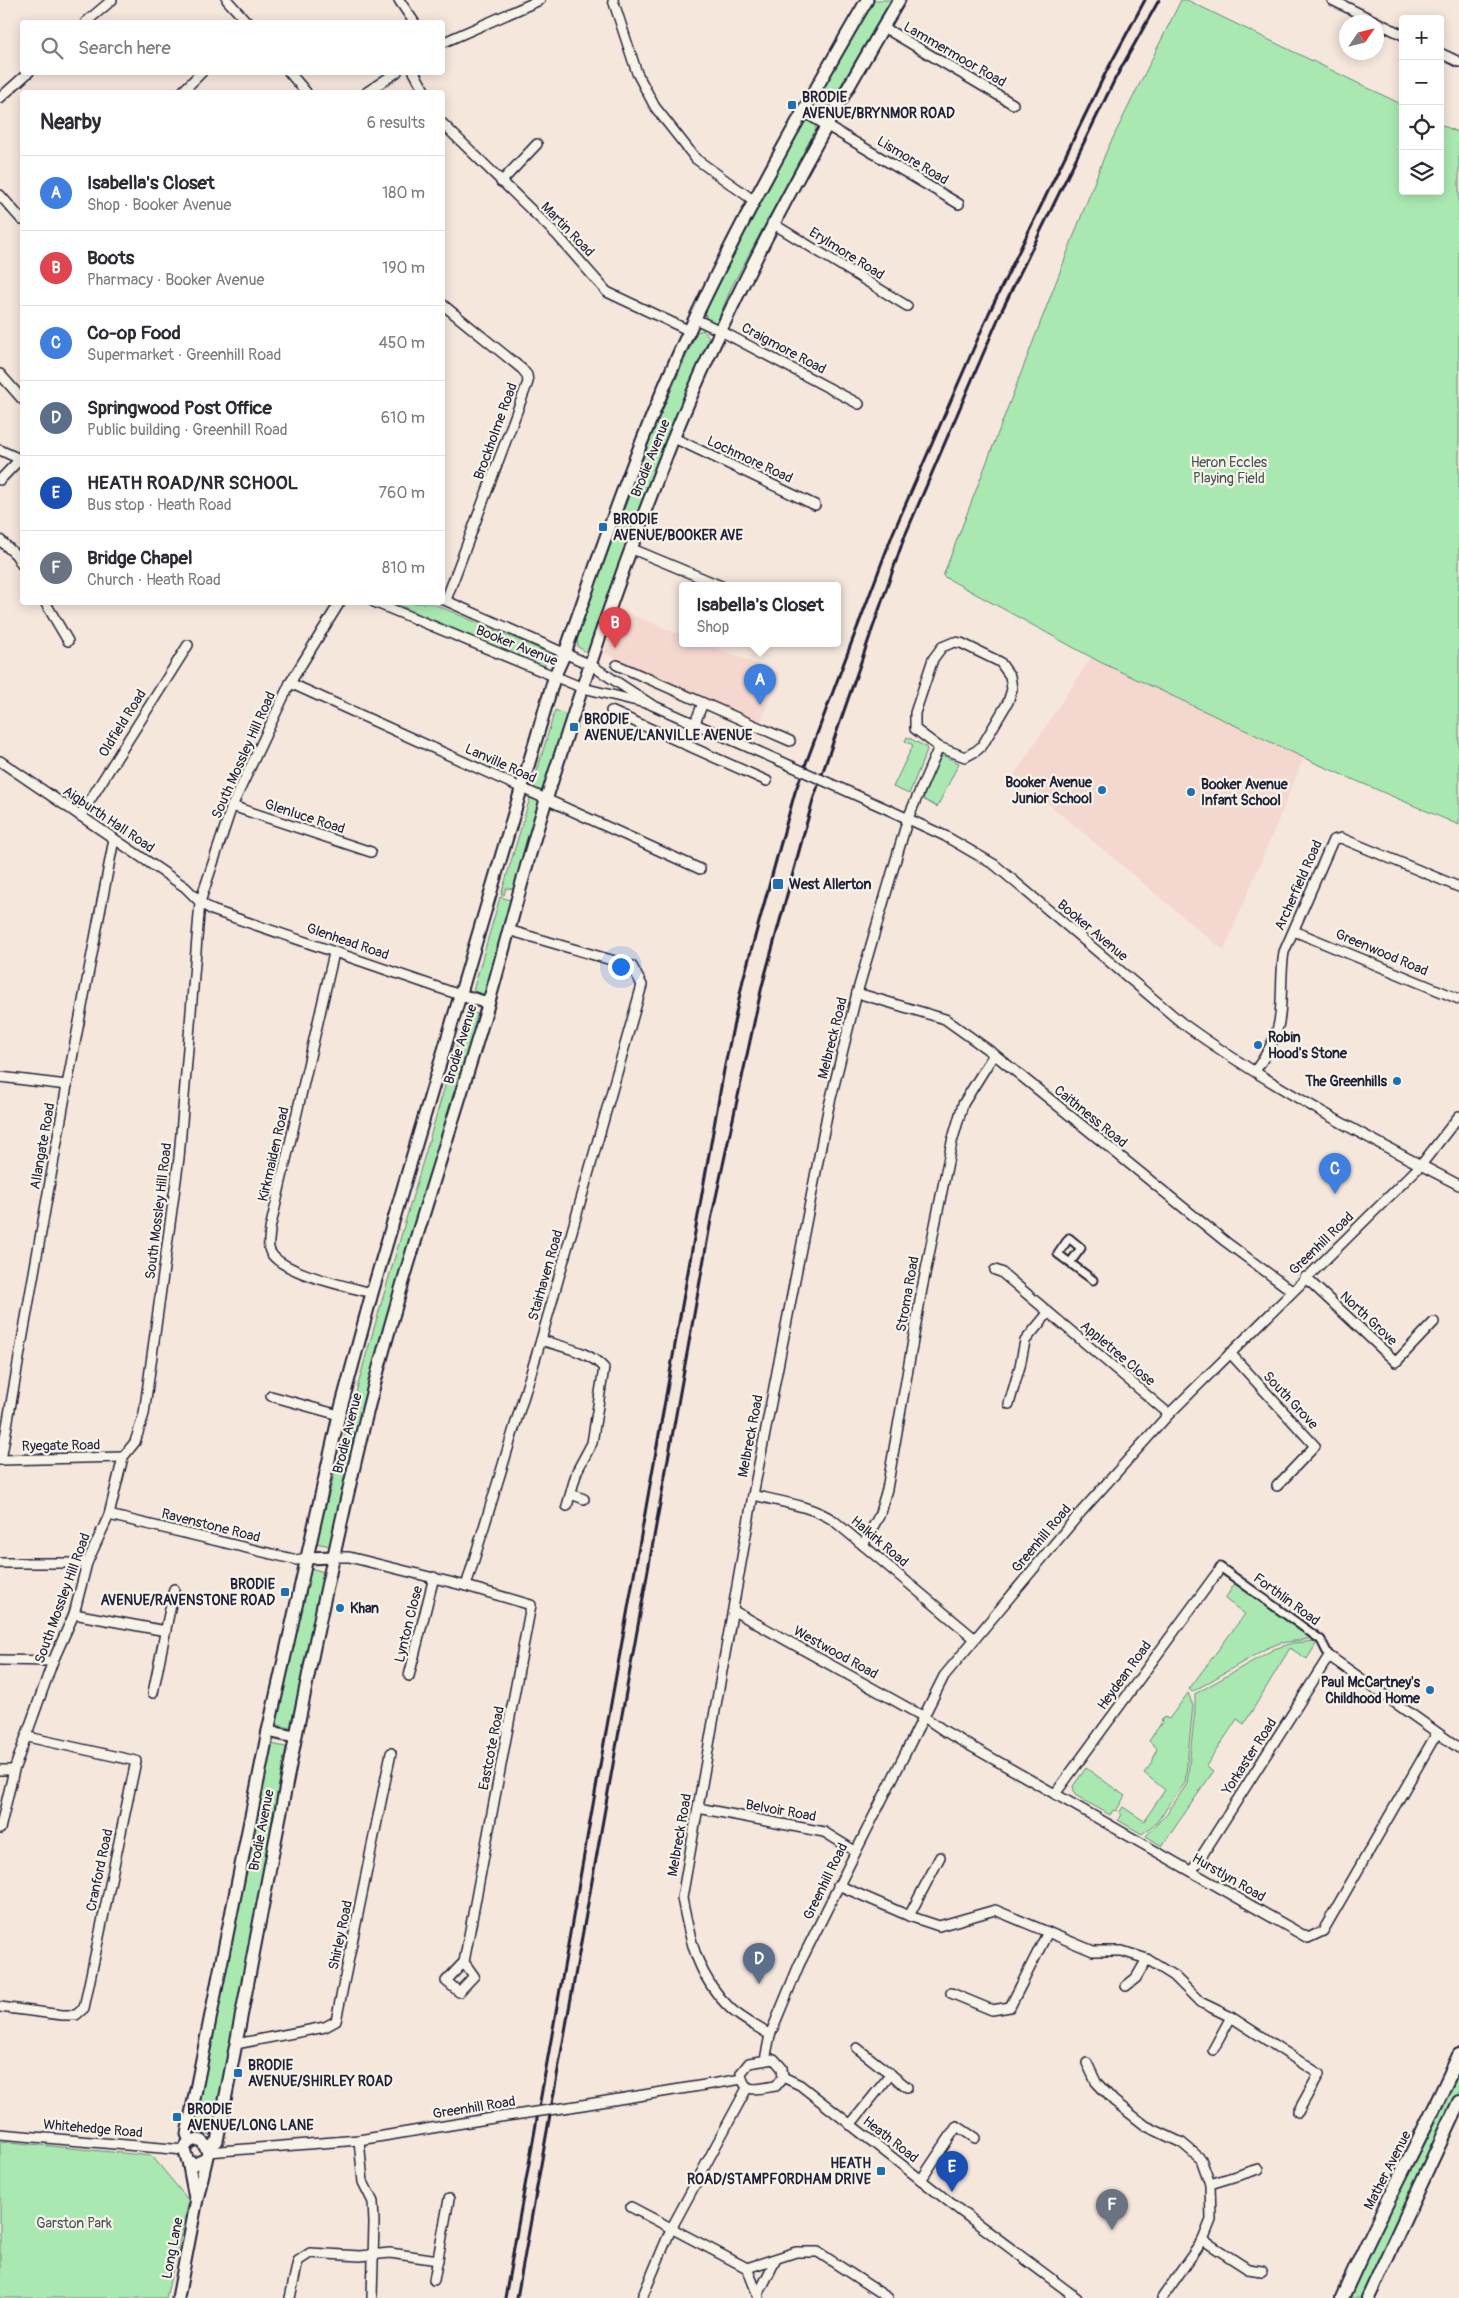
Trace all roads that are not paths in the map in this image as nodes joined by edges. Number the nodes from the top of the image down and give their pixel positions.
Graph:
1 (112, 0) edge
2 (227, 0) edge
3 (399, 0) edge
4 (540, 0) edge
5 (613, 0) edge
6 (867, 0) edge
7 (899, 0) edge
8 (1335, 1) edge
9 (88, 20) edge
10 (245, 20) edge
11 (413, 20) edge
12 (882, 27) junction
13 (1399, 33) edge
14 (445, 42) edge
15 (1444, 55) edge
16 (1459, 62) edge
17 (26, 75) edge
18 (199, 75) edge
19 (292, 75) edge
20 (392, 75) edge
21 (416, 75) edge
22 (184, 90) edge
23 (304, 90) edge
24 (370, 90) edge
25 (424, 90) edge
26 (0, 98) edge
27 (1013, 104) dead end
28 (802, 110) junction
29 (826, 124) junction
30 (445, 126) edge
31 (537, 144) dead end
32 (501, 182) junction
33 (0, 195) edge
34 (753, 200) junction
35 (959, 204) dead end
36 (20, 218) edge
37 (772, 223) junction
38 (445, 306) edge
39 (907, 306) dead end
40 (695, 319) junction
41 (721, 330) junction
42 (690, 331) junction
43 (0, 374) edge
44 (20, 397) edge
45 (859, 404) dead end
46 (674, 438) junction
47 (0, 450) edge
48 (20, 458) edge
49 (20, 461) edge
50 (0, 480) edge
51 (815, 505) dead end
52 (0, 540) edge
53 (630, 548) junction
54 (20, 562) edge
55 (711, 582) edge
56 (445, 597) edge
57 (445, 600) edge
58 (47, 605) edge
59 (338, 605) edge
60 (381, 605) edge
61 (68, 641) dead end
62 (188, 645) dead end
63 (565, 653) junction
64 (618, 664) dead end
65 (590, 665) junction
66 (629, 670) junction
67 (555, 675) junction
68 (290, 683) junction
69 (622, 686) junction
70 (583, 688) junction
71 (704, 703) junction
72 (652, 705) junction
73 (611, 711) dead end
74 (694, 724) junction
75 (790, 741) dead end
76 (686, 745) junction
77 (939, 747) junction
78 (0, 761) edge
79 (767, 781) dead end
80 (521, 787) junction
81 (546, 799) junction
82 (232, 806) junction
83 (80, 816) junction
84 (908, 818) junction
85 (114, 839) junction
86 (370, 852) dead end
87 (700, 869) dead end
88 (1459, 887) edge
89 (200, 902) junction
90 (508, 930) junction
91 (1294, 931) junction
92 (334, 953) junction
93 (857, 993) junction
94 (460, 995) junction
95 (1459, 999) edge
96 (488, 1003) junction
97 (994, 1054) junction
98 (1255, 1071) junction
99 (0, 1077) edge
100 (67, 1085) junction
101 (1459, 1116) edge
102 (1421, 1165) junction
103 (1459, 1185) edge
104 (1070, 1263) dead end
105 (995, 1270) dead end
106 (1305, 1277) junction
107 (1093, 1280) dead end
108 (1292, 1291) junction
109 (372, 1293) junction
110 (1048, 1312) junction
111 (1434, 1322) dead end
112 (541, 1340) junction
113 (1230, 1353) junction
114 (270, 1396) dead end
115 (1009, 1404) dead end
116 (1169, 1414) junction
117 (339, 1415) junction
118 (122, 1457) junction
119 (0, 1460) edge
120 (1277, 1486) dead end
121 (570, 1494) junction
122 (753, 1495) junction
123 (584, 1499) dead end
124 (567, 1506) dead end
125 (109, 1515) junction
126 (863, 1545) junction
127 (334, 1557) junction
128 (306, 1558) junction
129 (0, 1563) edge
130 (87, 1563) junction
131 (1216, 1573) joint
132 (434, 1578) junction
133 (466, 1586) junction
134 (174, 1589) dead end
135 (734, 1611) junction
136 (74, 1614) junction
137 (166, 1631) junction
138 (974, 1638) junction
139 (1329, 1656) junction
140 (0, 1660) edge
141 (53, 1661) junction
142 (409, 1676) dead end
143 (153, 1694) dead end
144 (924, 1717) junction
145 (268, 1732) junction
146 (1437, 1733) junction
147 (28, 1737) junction
148 (294, 1737) junction
149 (1459, 1748) edge
150 (391, 1753) dead end
151 (0, 1770) edge
152 (14, 1770) junction
153 (1055, 1794) junction
154 (698, 1808) junction
155 (0, 1829) edge
156 (855, 1851) junction
157 (940, 1856) dead end
158 (1192, 1871) junction
159 (838, 1886) junction
160 (909, 1916) junction
161 (1048, 1932) junction
162 (1147, 1959) junction
163 (464, 1962) dead end
164 (1126, 1986) dead end
165 (951, 1993) dead end
166 (0, 2007) edge
167 (1231, 2017) junction
168 (770, 2035) junction
169 (236, 2044) junction
170 (857, 2048) dead end
171 (1213, 2050) dead end
172 (1459, 2055) edge
173 (765, 2060) junction
174 (1086, 2063) dead end
175 (891, 2074) junction
176 (783, 2077) junction
177 (742, 2080) junction
178 (907, 2087) dead end
179 (747, 2088) junction
180 (1459, 2102) edge
181 (1298, 2112) dead end
182 (850, 2125) junction
183 (0, 2134) edge
184 (975, 2138) dead end
185 (359, 2140) junction
186 (187, 2150) junction
187 (207, 2153) junction
188 (1259, 2169) dead end
189 (921, 2180) junction
190 (1210, 2184) junction
191 (449, 2199) dead end
192 (196, 2204) junction
193 (631, 2207) dead end
194 (671, 2229) junction
195 (1203, 2240) junction
196 (373, 2255) junction
197 (438, 2260) junction
198 (776, 2260) junction
199 (747, 2268) junction
200 (1262, 2271) dead end
201 (434, 2280) dead end
202 (759, 2296) edge
203 (178, 2298) edge
204 (290, 2298) edge
205 (372, 2298) edge
206 (642, 2298) edge
207 (888, 2298) edge
208 (1077, 2298) edge
209 (1162, 2298) edge
210 (1342, 2298) edge
211 (1368, 2298) edge

1 - 9 street
2 - 10 street
3 - 11 street
4 - 14 street
5 - 34 street
6 - 28 street, Brodie Avenue
7 - 12 street, Brodie Avenue
8 - 13 street
12 - 27 street, Lammermoor Road
12 - 29 street, Brodie Avenue
15 - 16 street
17 - 26 street
18 - 22 street
19 - 23 street
20 - 24 street
21 - 25 street
28 - 29 street, Lismore Road
28 - 34 street, Brodie Avenue
29 - 35 street, Lismore Road
29 - 37 street, Brodie Avenue
30 - 32 street, Martin Road
31 - 32 street
32 - 42 street, Martin Road
33 - 36 street
34 - 40 street, Brodie Avenue
37 - 39 street, Erylmore Road
37 - 41 street, Brodie Avenue
38 - 56 street, Brockholme Road
40 - 41 street, Craigmore Road
40 - 42 street, Brodie Avenue
41 - 45 street, Craigmore Road
41 - 46 street, Brodie Avenue
42 - 63 street, Brodie Avenue
43 - 44 street
46 - 51 street, Lochmore Road
46 - 53 street, Brodie Avenue
47 - 48 street
49 - 50 street
52 - 54 street
53 - 55 street
53 - 65 street, Brodie Avenue
57 - 63 street, Booker Avenue
58 - 61 street
59 - 68 street, South Mossley Hill Road
60 - 67 street, Booker Avenue
62 - 83 street, Oldfield Road
63 - 65 street, Booker Avenue
63 - 67 street, Brodie Avenue
64 - 66 street
65 - 69 street, Booker Avenue
65 - 70 street, Brodie Avenue
66 - 69 street
66 - 71 street
67 - 70 street, Booker Avenue
67 - 80 street, Brodie Avenue
68 - 80 street, Lanville Road
68 - 82 street, South Mossley Hill Road
69 - 72 street, Booker Avenue
70 - 72 street, Booker Avenue
70 - 81 street, Brodie Avenue
71 - 74 street
71 - 75 street
72 - 74 street, Booker Avenue
73 - 76 street
74 - 76 street
74 - 84 street, Booker Avenue, bridge
76 - 79 street
77 - 77 street
77 - 84 street, Melbreck Road
78 - 83 street, Aigburth Hall Road
80 - 81 street, Lanville Road
80 - 94 street, Brodie Avenue
81 - 87 street, Lanville Road
81 - 90 street, Brodie Avenue
82 - 86 street, Glenluce Road
82 - 89 street, South Mossley Hill Road
83 - 85 street, Aigburth Hall Road
84 - 93 street, Melbreck Road
84 - 98 street, Booker Avenue
85 - 89 street, Aigburth Hall Road
85 - 100 street, Allangate Road
88 - 91 street, Archerfield Road
89 - 92 street, Glenhead Road
89 - 118 street, South Mossley Hill Road
90 - 96 street, Brodie Avenue
90 - 112 street, Stairhaven Road
91 - 95 street, Greenwood Road
91 - 98 street, Archerfield Road
92 - 94 street, Glenhead Road
92 - 109 street, Kirkmaiden Road
93 - 97 street, Caithness Road
93 - 122 street, Melbreck Road
94 - 96 street, Glenhead Road
94 - 109 street, Brodie Avenue
96 - 127 street, Brodie Avenue
97 - 108 street, Caithness Road
97 - 126 street, Stroma Road
98 - 102 street, Booker Avenue
99 - 100 street
100 - 119 street, Allangate Road
101 - 102 street, Greenhill Road
102 - 103 street, Booker Avenue
102 - 106 street, Greenhill Road
104 - 107 street
105 - 110 street, Appletree Close
106 - 108 street, Greenhill Road
106 - 111 street, North Grove
108 - 113 street, Greenhill Road
109 - 117 street, Brodie Avenue
110 - 115 street
110 - 116 street, Appletree Close
112 - 121 street
112 - 133 street, Stairhaven Road
113 - 116 street, Greenhill Road
113 - 120 street, South Grove
114 - 117 street
116 - 138 street, Greenhill Road
117 - 128 street, Brodie Avenue
118 - 119 street, Ryegate Road
118 - 125 street, South Mossley Hill Road
121 - 123 street
121 - 124 street
122 - 126 street, Halkirk Road
122 - 135 street, Melbreck Road
125 - 128 street, Ravenstone Road
125 - 130 street, South Mossley Hill Road
126 - 138 street, Halkirk Road
127 - 128 street
127 - 132 street
127 - 148 street, Brodie Avenue
128 - 145 street, Brodie Avenue
129 - 130 street
130 - 136 street, South Mossley Hill Road
131 - 139 street, Forthlin Road
131 - 153 street, Heydean Road
132 - 133 street
132 - 142 street, Lynton Close
133 - 163 street, Eastcote Road
134 - 137 street
135 - 144 street, Westwood Road
135 - 154 street, Melbreck Road
136 - 137 street
136 - 141 street, South Mossley Hill Road
137 - 143 street
138 - 144 street, Greenhill Road
139 - 146 street, Forthlin Road
139 - 158 street, Yorkaster Road
140 - 141 street
141 - 147 street, South Mossley Hill Road
144 - 153 street, Hurstlyn Road
144 - 156 street, Greenhill Road
145 - 148 street
145 - 186 street, Brodie Avenue
146 - 149 street, Forthlin Road
146 - 158 street, Hurstlyn Road
147 - 152 street, South Mossley Hill Road
147 - 166 street, Cranford Road
148 - 169 street, Brodie Avenue
150 - 169 street, Shirley Road
151 - 152 street
152 - 155 street, South Mossley Hill Road
153 - 158 street, Hurstlyn Road
154 - 156 street, Belvoir Road
154 - 168 street, Melbreck Road
156 - 159 street, Greenhill Road
157 - 160 street
159 - 160 street
159 - 168 street, Greenhill Road
160 - 161 street
161 - 162 street
161 - 165 street
162 - 164 street
162 - 167 street
167 - 171 street
167 - 181 street
168 - 173 street, Greenhill Road
169 - 187 street, Brodie Avenue
170 - 175 street
172 - 210 main road, Mather Avenue
173 - 176 street
173 - 177 street
174 - 190 street
175 - 178 street
175 - 182 street
176 - 179 street
176 - 182 street, Heath Road
177 - 179 street
177 - 185 street, Greenhill Road, bridge
179 - 194 street
180 - 211 main road
182 - 189 street, Heath Road
183 - 186 street, Whitehedge Road
184 - 189 street
185 - 187 street, Greenhill Road
185 - 196 street
186 - 187 street
186 - 187 street
186 - 192 street, Long Lane
187 - 192 street, Long Lane
188 - 190 street
189 - 208 street, Heath Road
190 - 195 street
191 - 197 street
192 - 203 street, Long Lane
193 - 194 street
194 - 199 street
194 - 206 street
195 - 200 street
195 - 209 street
196 - 197 street
196 - 204 street
196 - 205 street
197 - 201 street
198 - 199 street
198 - 202 street
198 - 207 street
199 - 202 street

